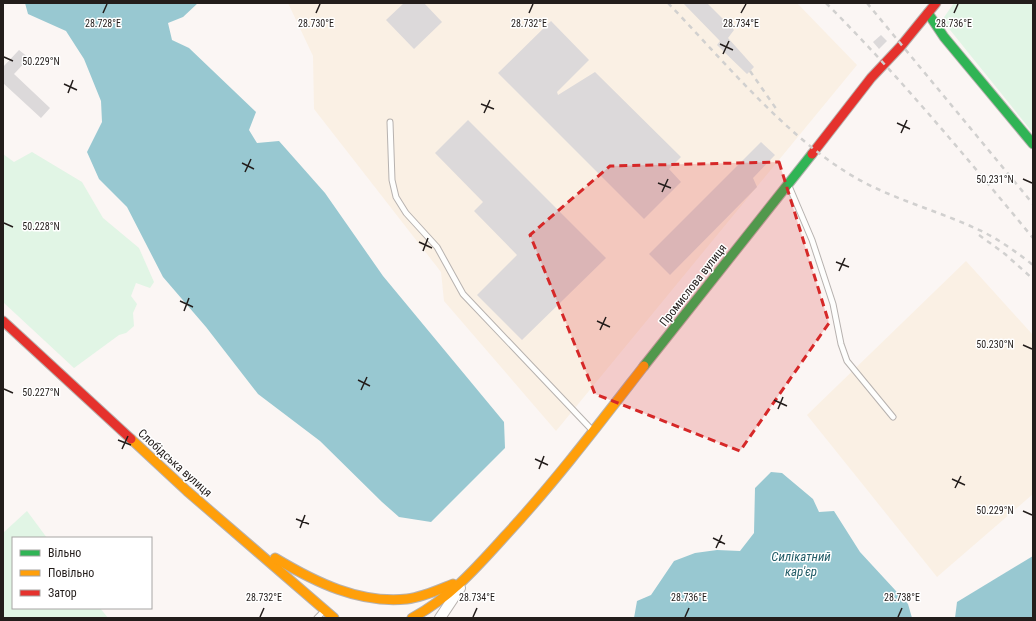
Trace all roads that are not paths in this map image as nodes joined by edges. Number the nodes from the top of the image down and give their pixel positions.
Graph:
1 (936, 3) edge
2 (928, 14) junction
3 (390, 122) dead end
4 (1033, 144) edge
5 (788, 184) junction
6 (3, 321) edge
7 (892, 417) dead end
8 (593, 432) junction
9 (230, 528) junction
10 (465, 580) junction
11 (325, 611) junction
12 (317, 618) edge
13 (334, 618) edge
14 (412, 618) edge
15 (440, 618) edge

1 - 2 street, Промислова вулиця
2 - 4 street
2 - 5 street, Промислова вулиця
3 - 8 lane
5 - 7 lane
5 - 8 street, Промислова вулиця
6 - 9 street, Слобідська вулиця
8 - 10 street, Промислова вулиця
9 - 10 street
9 - 11 street, Слобідська вулиця
10 - 14 street
10 - 15 street
11 - 12 lane
11 - 13 street, Слобідська вулиця

